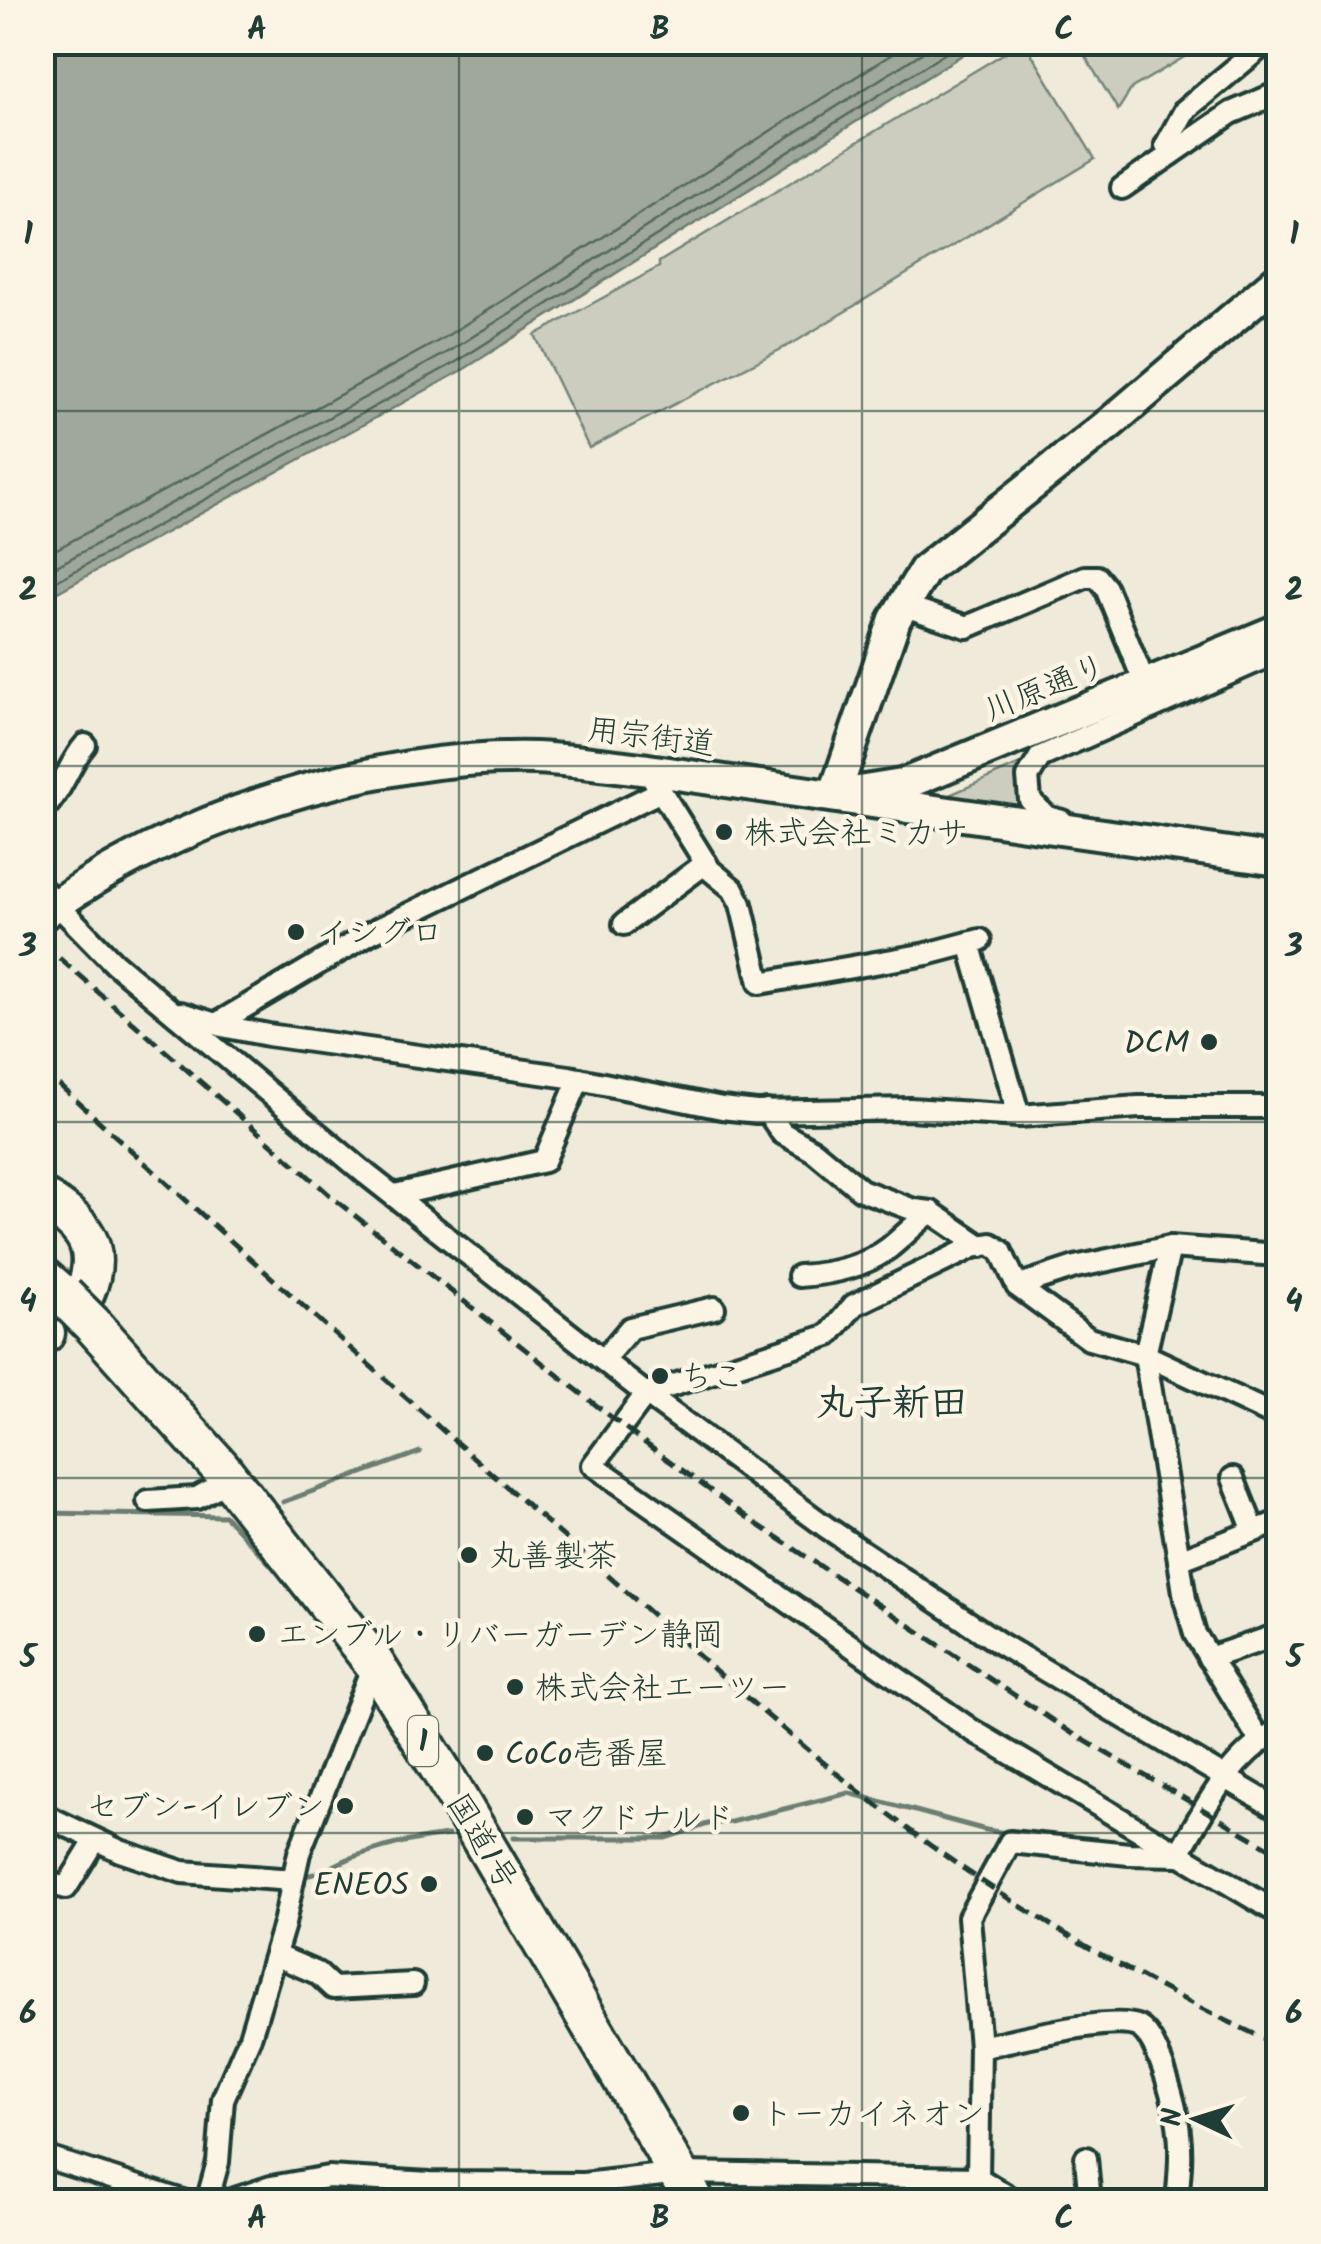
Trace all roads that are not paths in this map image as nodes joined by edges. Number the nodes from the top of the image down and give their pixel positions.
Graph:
1 (1267, 42) edge
2 (1278, 85) edge
3 (1278, 93) edge
4 (1232, 113) junction
5 (1172, 154) junction
6 (1122, 188) dead end
7 (1278, 280) edge
8 (902, 604) junction
9 (1278, 630) edge
10 (1278, 652) edge
11 (1144, 684) junction
12 (85, 745) dead end
13 (655, 780) junction
14 (834, 796) junction
15 (42, 811) edge
16 (1232, 854) junction
17 (1278, 860) edge
18 (706, 863) junction
19 (47, 903) edge
20 (624, 924) dead end
21 (168, 1009) junction
22 (216, 1024) junction
23 (580, 1078) junction
24 (1278, 1107) edge
25 (767, 1111) junction
26 (1019, 1116) junction
27 (395, 1196) junction
28 (42, 1198) edge
29 (931, 1212) junction
30 (981, 1246) junction
31 (1170, 1247) junction
32 (1278, 1255) edge
33 (798, 1276) dead end
34 (1017, 1286) junction
35 (714, 1308) dead end
36 (60, 1311) edge
37 (1145, 1355) junction
38 (603, 1360) junction
39 (646, 1394) junction
40 (1278, 1417) edge
41 (1234, 1478) dead end
42 (218, 1486) junction
43 (148, 1501) dead end
44 (1278, 1522) edge
45 (1254, 1531) junction
46 (292, 1557) junction
47 (1180, 1560) junction
48 (1278, 1635) edge
49 (1209, 1658) junction
50 (374, 1663) junction
51 (1269, 1736) edge
52 (1222, 1778) junction
53 (1278, 1810) edge
54 (42, 1814) edge
55 (95, 1841) junction
56 (1178, 1855) junction
57 (42, 1880) edge
58 (293, 1880) junction
59 (1278, 1913) edge
60 (275, 1955) junction
61 (414, 1984) dead end
62 (980, 2047) junction
63 (42, 2156) edge
64 (1086, 2158) dead end
65 (978, 2178) junction
66 (687, 2187) edge
67 (442, 2192) edge
68 (1015, 2201) edge
69 (186, 2202) edge
70 (206, 2202) edge
71 (226, 2202) edge
72 (1090, 2202) edge
73 (1178, 2202) edge

1 - 5 street
2 - 4 street
3 - 4 street
4 - 5 street
5 - 6 street
7 - 8 street
8 - 11 street
8 - 14 street
9 - 11 street, 川原通り
10 - 16 street
11 - 14 street, 川原通り
12 - 15 street
13 - 14 street, 用宗街道
13 - 18 street
13 - 19 street, 用宗街道
13 - 22 street
14 - 16 street, 用宗街道
16 - 17 street, 用宗街道
18 - 20 street
18 - 26 street
19 - 21 street
21 - 22 street
21 - 27 street
22 - 23 street
23 - 25 street
23 - 27 street
24 - 26 street
25 - 26 street
25 - 29 street
27 - 38 street
28 - 36 highway
29 - 30 street
29 - 33 street
30 - 34 street
30 - 39 street
31 - 32 street
31 - 34 street
31 - 37 street
34 - 37 street
35 - 38 street
36 - 42 highway
36 - 46 highway, 国道1号 / 1
37 - 40 street
37 - 47 street
38 - 39 street
39 - 52 street
39 - 56 street
41 - 45 street
42 - 43 street
42 - 46 highway
44 - 45 street
45 - 47 street
46 - 50 highway, 国道1号 / 1
47 - 49 street
48 - 49 street
49 - 51 street
50 - 58 street
50 - 66 highway, 国道1号 / 1
51 - 52 street
52 - 53 street
52 - 56 street
54 - 55 street
55 - 57 street
55 - 58 street
56 - 59 street
56 - 62 street
58 - 60 street
60 - 61 street
60 - 70 street
62 - 65 street
62 - 73 street
63 - 69 street
64 - 72 street
65 - 66 street
65 - 68 street
66 - 67 street
67 - 71 street

